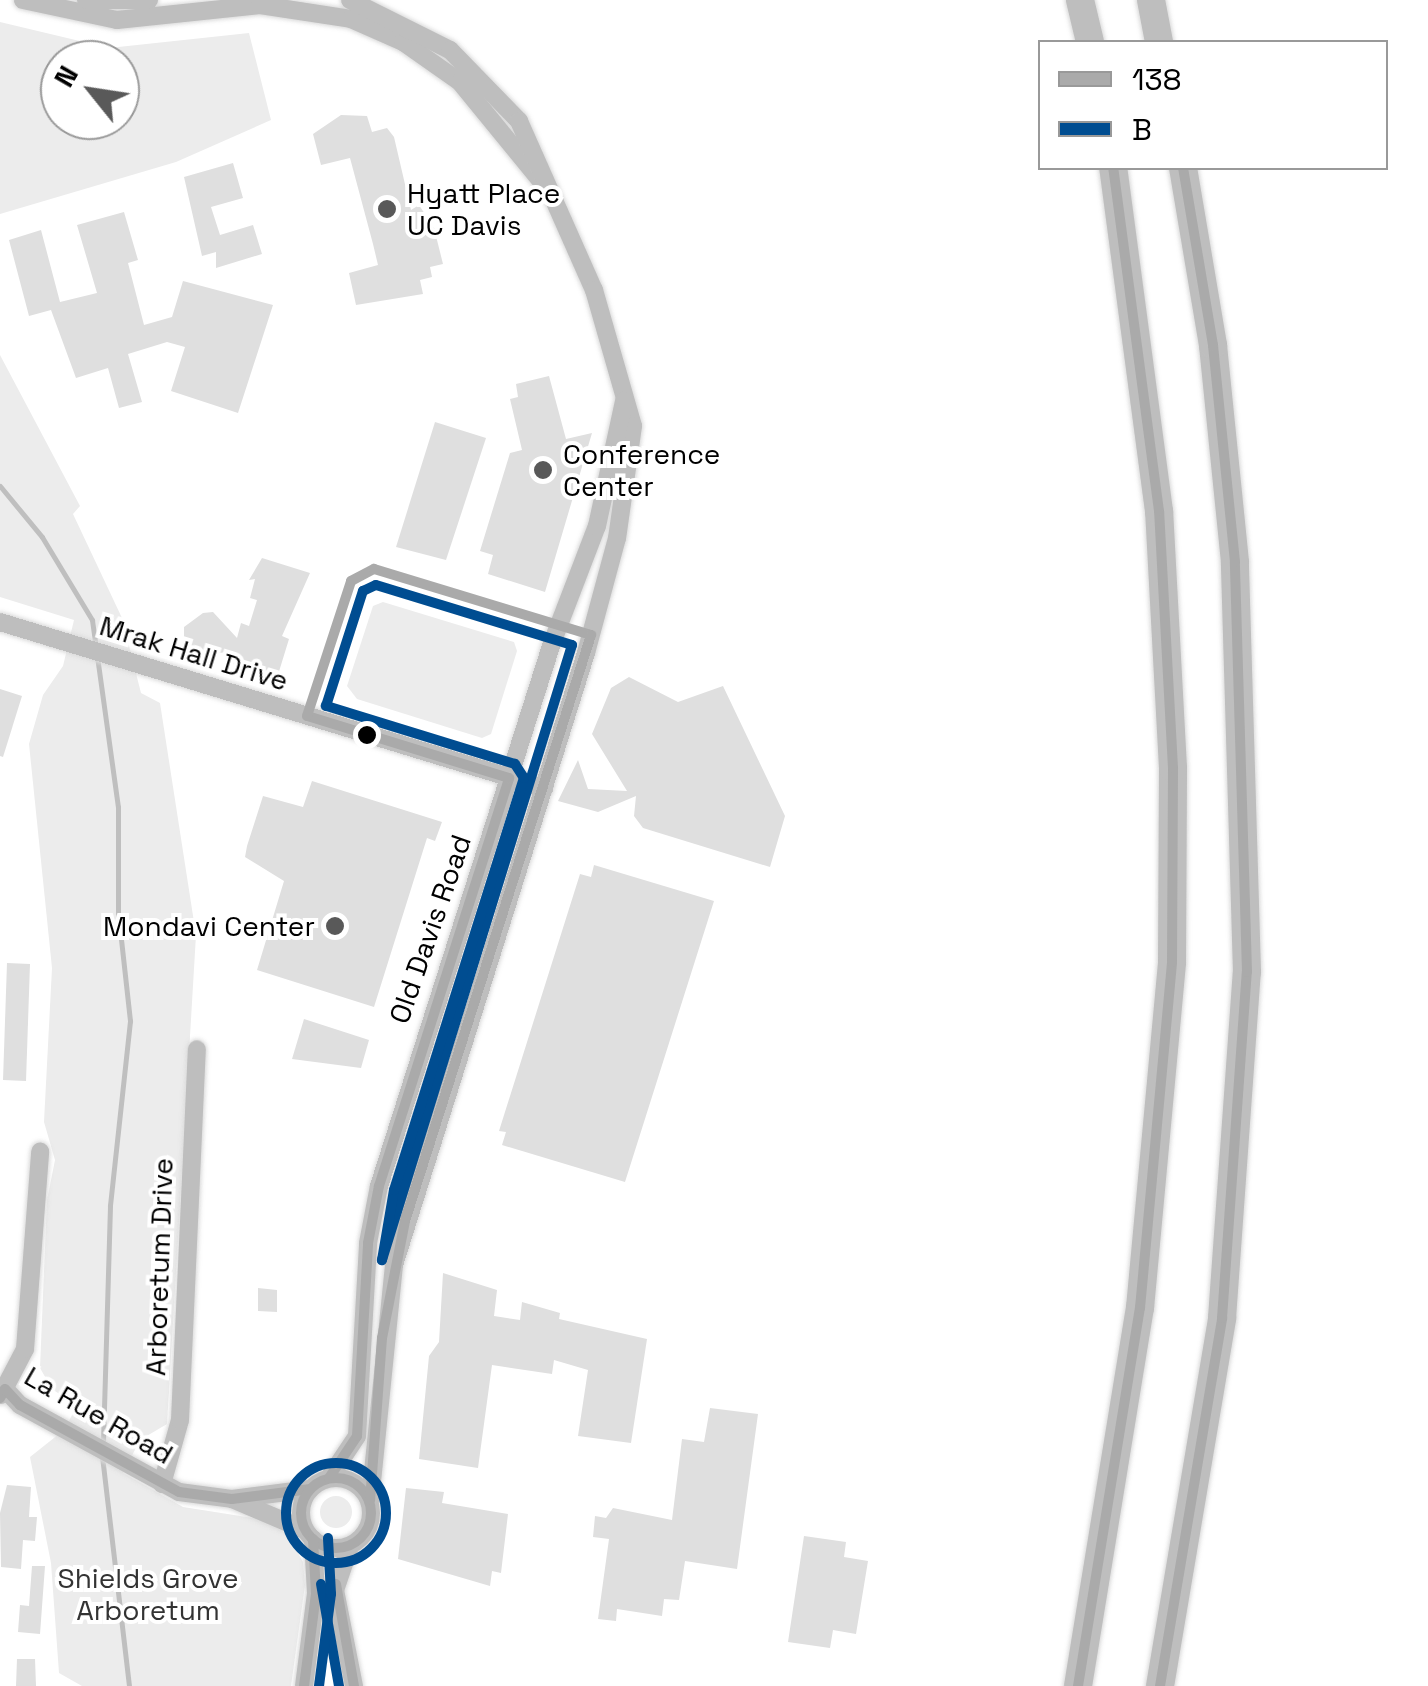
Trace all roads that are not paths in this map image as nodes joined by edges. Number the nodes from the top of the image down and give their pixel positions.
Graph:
1 (23, 0) edge
2 (86, 0) edge
3 (148, 0) edge
4 (350, 0) edge
5 (1080, 0) edge
6 (1150, 0) edge
7 (1090, 40) edge
8 (1160, 40) edge
9 (1113, 170) edge
10 (1183, 170) edge
11 (547, 188) junction
12 (624, 401) junction
13 (0, 622) edge
14 (509, 778) junction
15 (544, 788) junction
16 (196, 1049) dead end
17 (40, 1152) dead end
18 (2, 1393) edge
19 (328, 1478) junction
20 (162, 1484) junction
21 (310, 1488) junction
22 (232, 1500) junction
23 (370, 1500) junction
24 (309, 1534) junction
25 (350, 1546) junction
26 (304, 1686) edge
27 (354, 1686) edge
28 (1078, 1686) edge
29 (1160, 1686) edge

1 - 11 street, Old Davis Road
2 - 3 street
4 - 11 street, Old Davis Road
5 - 7 highway
6 - 8 highway
9 - 28 highway
10 - 29 highway
11 - 12 street, Old Davis Road
12 - 14 street, Old Davis Road
12 - 15 street, Old Davis Road
13 - 14 street, Mrak Hall Drive
14 - 15 street, Mrak Hall Drive
14 - 19 street, Old Davis Road
15 - 23 street, Old Davis Road
16 - 20 street, Arboretum Drive
17 - 18 street
18 - 20 street, La Rue Road
19 - 21 street
19 - 23 street
20 - 22 street, La Rue Road
21 - 22 street, La Rue Road
21 - 24 street
22 - 24 street, La Rue Road
23 - 25 street
24 - 25 street
24 - 26 street
25 - 27 street

